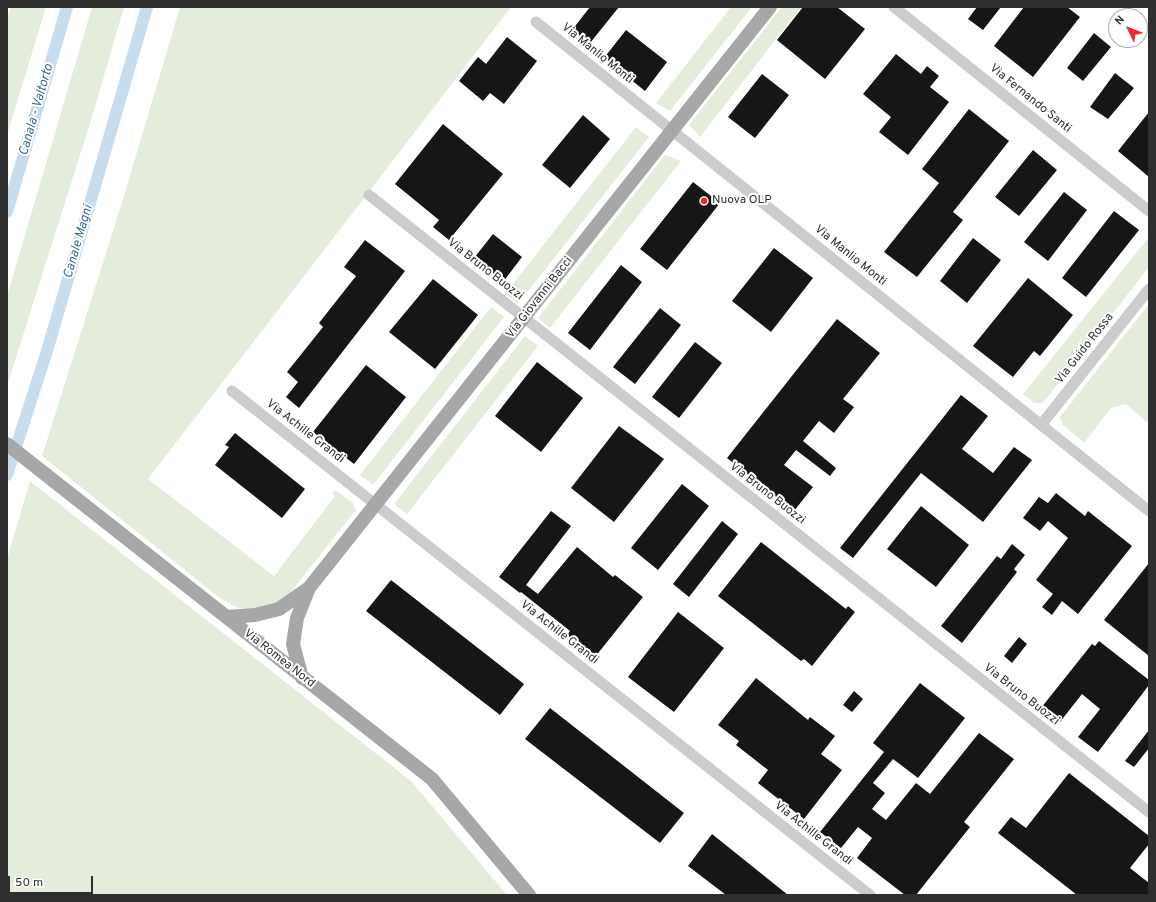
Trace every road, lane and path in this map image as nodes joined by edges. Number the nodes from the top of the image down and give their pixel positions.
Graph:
1 (770, 7) edge
2 (894, 7) edge
3 (536, 22) dead end
4 (672, 131) junction
5 (370, 195) dead end
6 (1149, 211) edge
7 (1149, 289) edge
8 (524, 318) junction
9 (232, 391) dead end
10 (1041, 425) junction
11 (7, 444) edge
12 (376, 505) junction
13 (1149, 511) edge
14 (309, 588) junction
15 (226, 617) junction
16 (302, 678) junction
17 (1149, 812) edge
18 (529, 895) edge
19 (870, 895) edge

1 - 4 main road, Via Giovanni Bacci
2 - 6 street, Via Fernando Santi
3 - 4 street, Via Manlio Monti
4 - 8 main road, Via Giovanni Bacci
4 - 10 street, Via Manlio Monti
5 - 8 street, Via Bruno Buozzi
7 - 10 street, Via Guido Rossa
8 - 12 main road, Via Giovanni Bacci
8 - 17 street, Via Bruno Buozzi
9 - 12 street, Via Achille Grandi
10 - 13 street, Via Manlio Monti
11 - 15 main road, Via Romea Nord
12 - 14 main road, Via Giovanni Bacci
12 - 19 street, Via Achille Grandi
14 - 15 main road, Via Giovanni Bacci
14 - 16 main road, Via Giovanni Bacci
15 - 16 main road, Via Romea Nord
16 - 18 main road, Via Romea Nord

